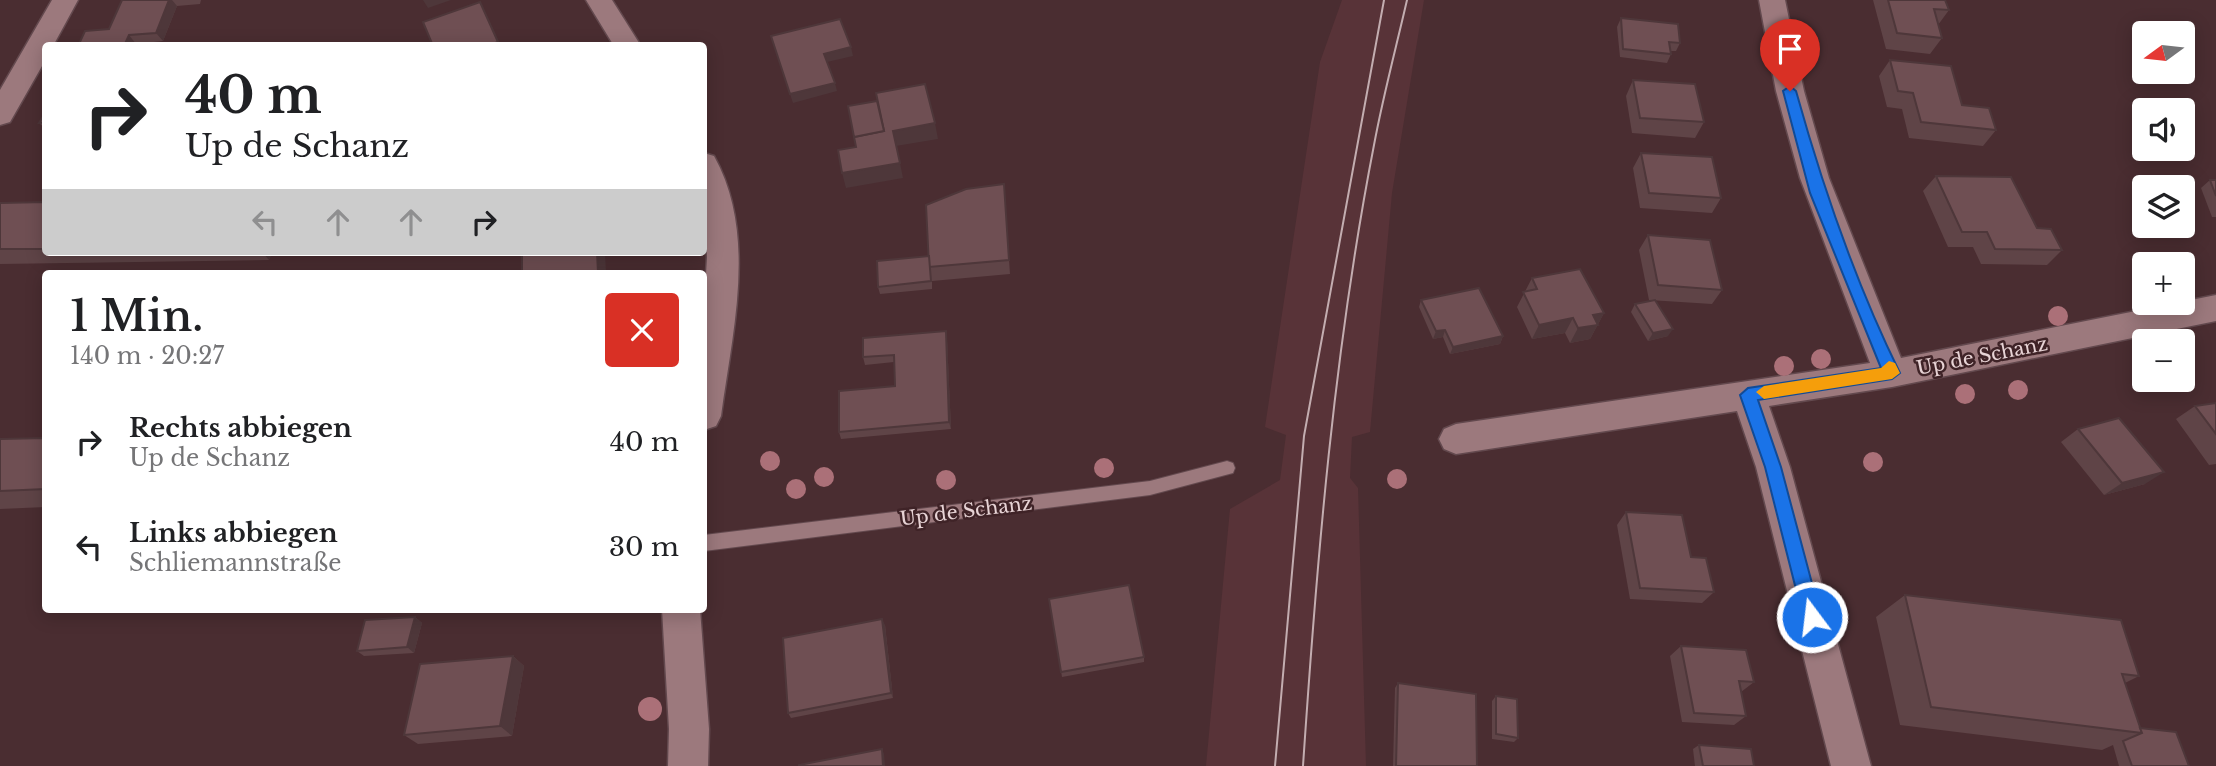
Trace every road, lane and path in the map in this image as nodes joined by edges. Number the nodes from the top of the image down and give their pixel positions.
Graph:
1 (65, 0) edge
2 (599, 0) edge
3 (1772, 0) edge
4 (625, 42) edge
5 (0, 116) edge
6 (707, 173) edge
7 (2216, 308) edge
8 (1892, 373) junction
9 (707, 390) edge
10 (1748, 395) junction
11 (1456, 439) dead end
12 (1227, 468) dead end
13 (707, 543) edge
14 (681, 613) edge
15 (688, 766) edge
16 (1851, 766) edge

1 - 5 street
2 - 4 street
3 - 8 street
6 - 9 street
7 - 8 street, Up de Schanz
8 - 10 street, Up de Schanz
10 - 11 street, Up de Schanz
10 - 16 street
12 - 13 lane, Up de Schanz
14 - 15 street

